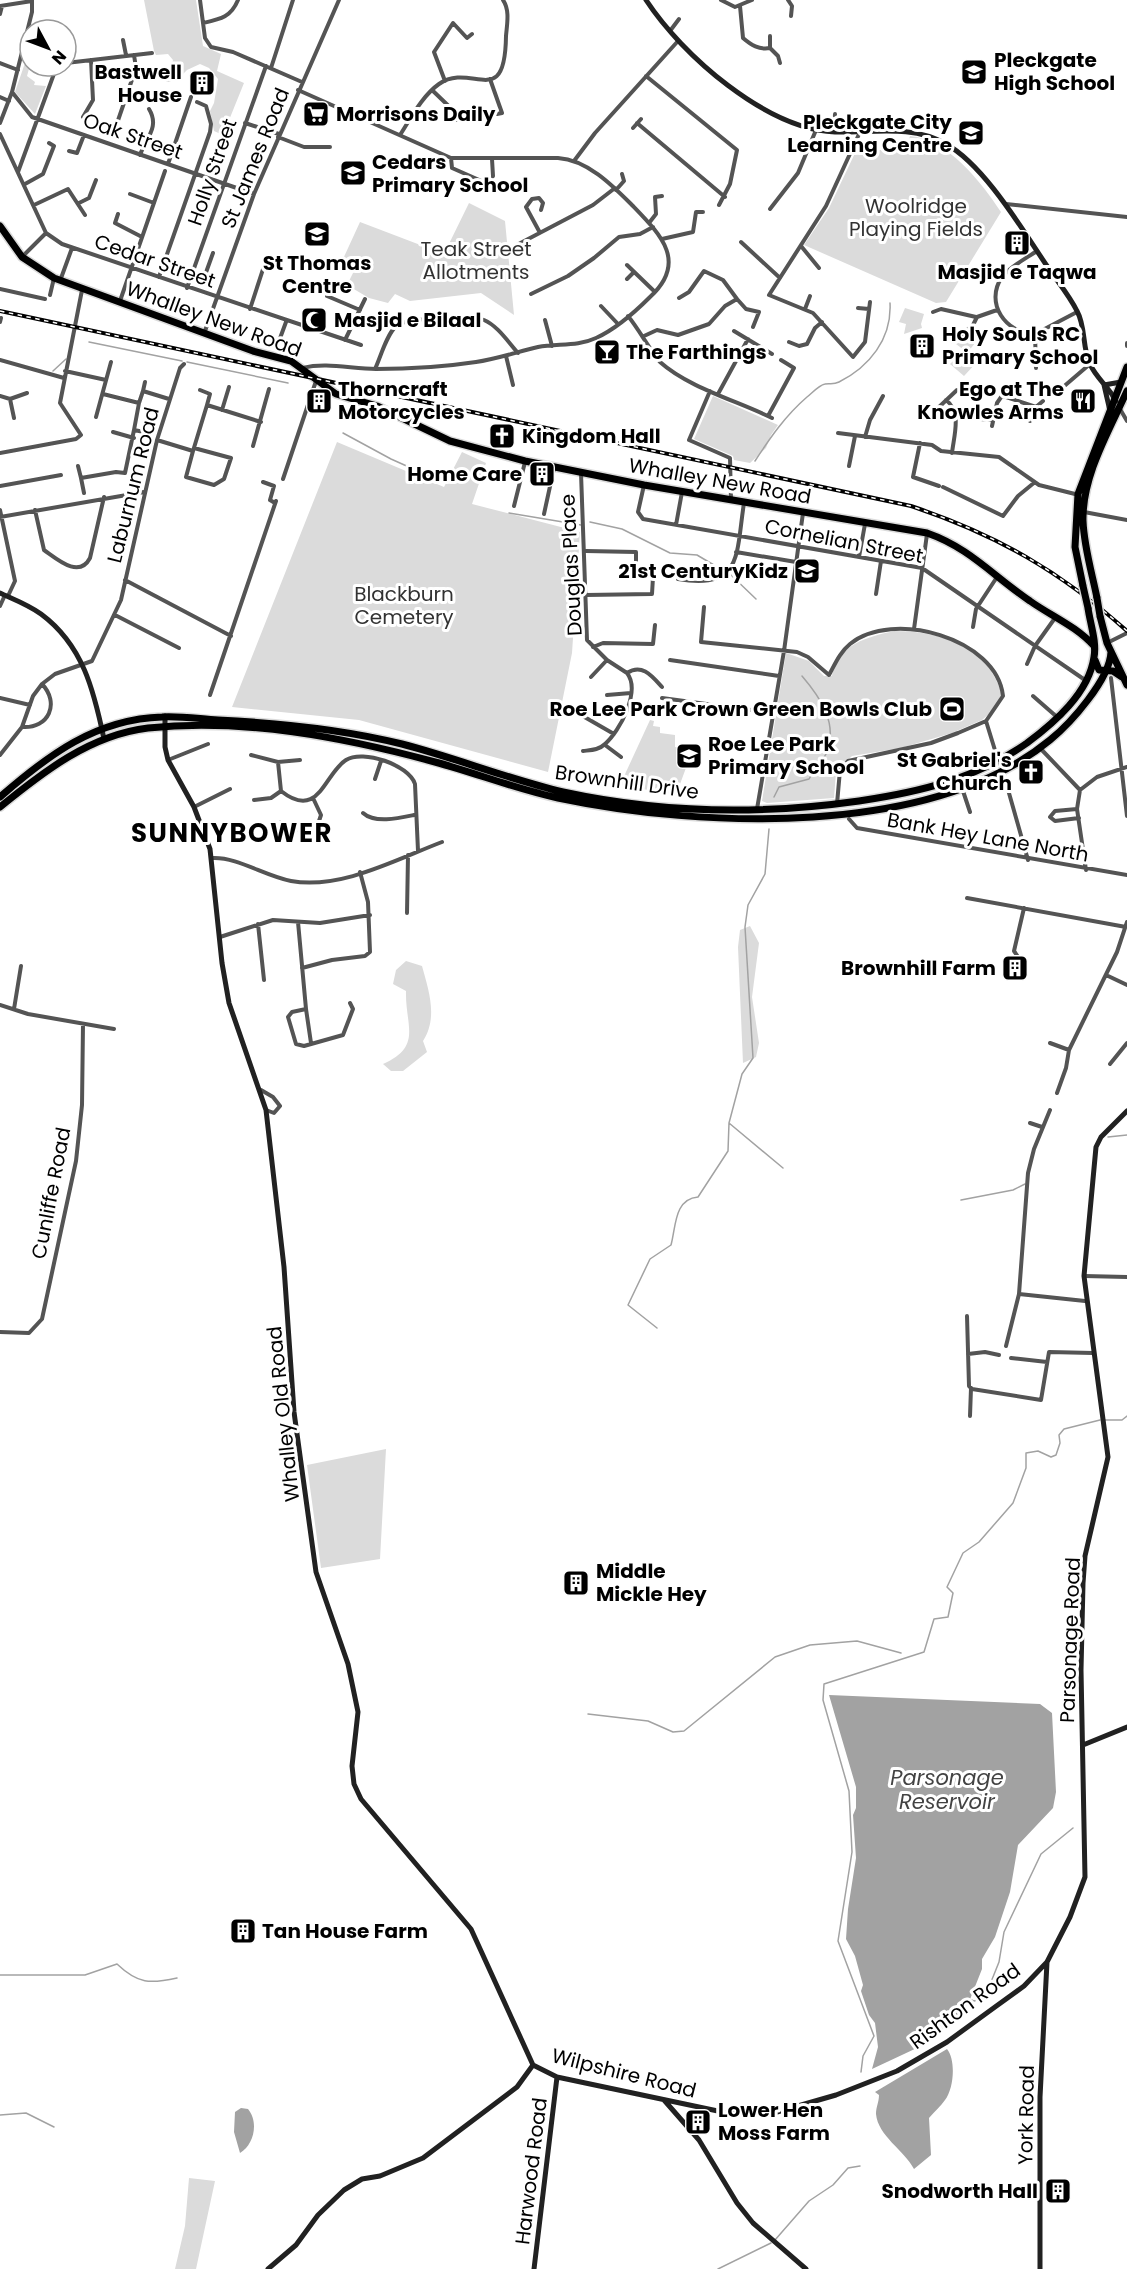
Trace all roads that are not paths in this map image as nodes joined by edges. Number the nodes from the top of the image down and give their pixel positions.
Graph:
1 (200, 0) edge
2 (238, 0) edge
3 (293, 0) edge
4 (339, 0) edge
5 (503, 0) edge
6 (646, 0) edge
7 (721, 0) edge
8 (752, 0) edge
9 (788, 0) edge
10 (32, 1) edge
11 (1, 6) edge
12 (740, 6) junction
13 (0, 14) edge
14 (791, 16) dead end
15 (29, 18) edge
16 (679, 19) dead end
17 (203, 23) junction
18 (669, 31) junction
19 (472, 34) dead end
20 (770, 36) dead end
21 (123, 40) dead end
22 (678, 41) junction
23 (770, 48) junction
24 (152, 53) dead end
25 (134, 55) junction
26 (126, 56) junction
27 (91, 60) junction
28 (78, 62) edge
29 (0, 63) edge
30 (780, 63) dead end
31 (266, 66) junction
32 (271, 68) junction
33 (18, 70) joint
34 (646, 76) junction
35 (52, 78) edge
36 (490, 79) junction
37 (446, 81) junction
38 (302, 82) junction
39 (298, 90) junction
40 (432, 90) junction
41 (12, 92) junction
42 (0, 97) edge
43 (191, 97) dead end
44 (9, 101) junction
45 (197, 102) dead end
46 (149, 109) dead end
47 (497, 114) dead end
48 (835, 114) dead end
49 (83, 117) dead end
50 (38, 118) junction
51 (641, 119) dead end
52 (879, 119) dead end
53 (456, 120) dead end
54 (0, 123) edge
55 (245, 123) junction
56 (637, 123) junction
57 (633, 128) dead end
58 (816, 130) junction
59 (875, 131) junction
60 (114, 132) dead end
61 (834, 132) junction
62 (860, 132) junction
63 (0, 134) edge
64 (84, 135) junction
65 (400, 135) junction
66 (278, 136) junction
67 (49, 143) dead end
68 (330, 147) dead end
69 (69, 151) dead end
70 (140, 155) junction
71 (452, 158) junction
72 (492, 159) junction
73 (574, 161) junction
74 (168, 164) junction
75 (165, 171) dead end
76 (18, 173) junction
77 (196, 174) junction
78 (622, 174) dead end
79 (96, 180) dead end
80 (224, 183) junction
81 (25, 184) junction
82 (615, 189) junction
83 (130, 194) dead end
84 (254, 194) junction
85 (662, 196) dead end
86 (725, 196) junction
87 (79, 202) junction
88 (154, 203) junction
89 (34, 204) junction
90 (1005, 204) junction
91 (719, 205) dead end
92 (770, 208) dead end
93 (541, 210) dead end
94 (703, 212) dead end
95 (118, 214) dead end
96 (85, 215) dead end
97 (1127, 217) edge
98 (651, 225) junction
99 (0, 228) edge
100 (539, 231) junction
101 (46, 233) junction
102 (142, 237) junction
103 (662, 239) junction
104 (741, 242) dead end
105 (801, 246) junction
106 (72, 248) junction
107 (511, 248) dead end
108 (1037, 251) junction
109 (213, 253) dead end
110 (22, 257) junction
111 (267, 257) dead end
112 (700, 264) dead end
113 (627, 265) dead end
114 (131, 268) junction
115 (819, 268) dead end
116 (704, 271) junction
117 (634, 272) junction
118 (192, 274) junction
119 (159, 277) junction
120 (204, 278) junction
121 (780, 278) junction
122 (627, 279) dead end
123 (57, 280) junction
124 (212, 280) dead end
125 (187, 288) junction
126 (0, 289) edge
127 (82, 290) junction
128 (656, 292) junction
129 (531, 294) dead end
130 (50, 295) dead end
131 (327, 296) dead end
132 (810, 296) dead end
133 (218, 298) junction
134 (679, 298) dead end
135 (45, 299) dead end
136 (365, 299) dead end
137 (737, 299) junction
138 (119, 302) junction
139 (870, 302) dead end
140 (601, 306) dead end
141 (858, 308) dead end
142 (249, 309) junction
143 (805, 309) junction
144 (869, 309) junction
145 (360, 310) junction
146 (997, 310) junction
147 (1078, 311) junction
148 (933, 312) dead end
149 (628, 316) junction
150 (977, 317) junction
151 (545, 320) dead end
152 (286, 322) junction
153 (822, 322) junction
154 (618, 324) junction
155 (753, 327) dead end
156 (205, 331) junction
157 (734, 331) dead end
158 (1035, 334) junction
159 (644, 336) junction
160 (748, 339) junction
161 (345, 340) junction
162 (279, 341) dead end
163 (789, 342) dead end
164 (953, 342) dead end
165 (361, 345) dead end
166 (552, 346) junction
167 (518, 353) junction
168 (772, 354) dead end
169 (506, 356) junction
170 (0, 360) edge
171 (781, 360) dead end
172 (111, 362) dead end
173 (184, 364) dead end
174 (1090, 364) junction
175 (1127, 367) edge
176 (302, 368) junction
177 (1036, 368) dead end
178 (375, 369) junction
179 (65, 371) junction
180 (64, 378) junction
181 (788, 379) junction
182 (106, 380) junction
183 (315, 381) junction
184 (145, 382) dead end
185 (1121, 382) junction
186 (794, 383) dead end
187 (513, 385) dead end
188 (1104, 385) junction
189 (229, 387) dead end
190 (1062, 388) dead end
191 (269, 389) dead end
192 (200, 390) dead end
193 (957, 390) dead end
194 (1006, 390) dead end
195 (142, 391) junction
196 (710, 391) junction
197 (1127, 391) edge
198 (27, 393) dead end
199 (103, 394) junction
200 (718, 394) junction
201 (0, 396) edge
202 (883, 396) dead end
203 (1003, 396) junction
204 (1115, 398) junction
205 (10, 399) junction
206 (170, 399) junction
207 (946, 400) junction
208 (1043, 400) dead end
209 (140, 404) junction
210 (207, 405) junction
211 (939, 407) dead end
212 (1036, 407) junction
213 (1120, 409) junction
214 (222, 410) junction
215 (1109, 411) junction
216 (96, 417) dead end
217 (956, 417) junction
218 (14, 418) dead end
219 (992, 420) junction
220 (1030, 421) dead end
221 (261, 422) junction
222 (1127, 422) edge
223 (992, 426) dead end
224 (134, 430) junction
225 (113, 432) dead end
226 (149, 433) dead end
227 (838, 433) dead end
228 (855, 436) junction
229 (865, 437) junction
230 (134, 438) junction
231 (157, 440) junction
232 (920, 443) junction
233 (254, 446) dead end
234 (194, 449) junction
235 (0, 453) edge
236 (952, 453) junction
237 (525, 461) junction
238 (78, 466) dead end
239 (849, 466) dead end
240 (554, 467) junction
241 (581, 472) junction
242 (61, 474) dead end
243 (81, 478) junction
244 (283, 478) dead end
245 (263, 482) dead end
246 (1035, 482) junction
247 (644, 485) junction
248 (0, 486) edge
249 (144, 492) junction
250 (682, 492) junction
251 (84, 493) dead end
252 (1078, 494) junction
253 (1086, 496) junction
254 (104, 498) junction
255 (731, 501) junction
256 (744, 503) junction
257 (514, 506) dead end
258 (0, 510) edge
259 (35, 510) junction
260 (1083, 512) junction
261 (802, 513) junction
262 (544, 514) dead end
263 (1, 517) edge
264 (1127, 520) edge
265 (865, 524) junction
266 (676, 525) junction
267 (927, 533) junction
268 (739, 537) junction
269 (798, 547) junction
270 (586, 551) junction
271 (736, 552) junction
272 (859, 557) junction
273 (881, 561) junction
274 (796, 562) junction
275 (636, 563) dead end
276 (922, 568) junction
277 (685, 573) dead end
278 (653, 577) dead end
279 (998, 577) junction
280 (678, 579) dead end
281 (125, 580) junction
282 (684, 580) junction
283 (876, 594) dead end
284 (4, 595) edge
285 (586, 595) junction
286 (978, 605) junction
287 (0, 606) edge
288 (704, 607) dead end
289 (115, 615) junction
290 (1055, 617) junction
291 (655, 625) dead end
292 (1071, 626) junction
293 (973, 627) dead end
294 (914, 629) junction
295 (1126, 634) edge
296 (1092, 635) junction
297 (231, 636) junction
298 (1107, 644) junction
299 (1035, 645) junction
300 (593, 647) junction
301 (179, 648) dead end
302 (1094, 650) junction
303 (784, 651) junction
304 (1111, 652) junction
305 (607, 660) junction
306 (670, 660) dead end
307 (84, 664) junction
308 (1027, 664) dead end
309 (627, 673) junction
310 (1108, 675) junction
311 (779, 676) junction
312 (591, 677) dead end
313 (1085, 680) junction
314 (1126, 683) edge
315 (42, 684) junction
316 (662, 687) dead end
317 (631, 693) junction
318 (210, 695) dead end
319 (607, 695) dead end
320 (1033, 696) dead end
321 (0, 698) edge
322 (662, 698) dead end
323 (30, 705) junction
324 (773, 713) junction
325 (581, 715) dead end
326 (165, 716) junction
327 (1058, 718) junction
328 (986, 721) junction
329 (22, 727) junction
330 (101, 727) junction
331 (165, 727) junction
332 (614, 734) junction
333 (104, 739) junction
334 (208, 744) dead end
335 (605, 745) junction
336 (1040, 748) junction
337 (583, 752) dead end
338 (0, 755) edge
339 (251, 755) dead end
340 (621, 757) dead end
341 (168, 760) junction
342 (300, 760) dead end
343 (381, 761) junction
344 (998, 761) junction
345 (278, 762) junction
346 (1127, 767) edge
347 (1120, 769) junction
348 (1002, 771) junction
349 (375, 779) dead end
350 (962, 788) junction
351 (230, 789) dead end
352 (1080, 790) junction
353 (281, 791) junction
354 (0, 797) edge
355 (313, 798) junction
356 (254, 800) dead end
357 (837, 804) junction
358 (0, 807) edge
359 (194, 807) junction
360 (1077, 809) junction
361 (757, 811) junction
362 (970, 812) dead end
363 (363, 813) dead end
364 (414, 815) junction
365 (1127, 816) edge
366 (1078, 818) junction
367 (755, 819) junction
368 (849, 819) dead end
369 (280, 822) dead end
370 (317, 827) junction
371 (324, 831) dead end
372 (442, 842) dead end
373 (418, 851) junction
374 (408, 855) junction
375 (213, 858) junction
376 (1028, 860) junction
377 (1086, 870) junction
378 (360, 872) junction
379 (1127, 875) edge
380 (967, 898) dead end
381 (1024, 908) junction
382 (407, 913) dead end
383 (370, 915) junction
384 (298, 922) junction
385 (258, 924) junction
386 (1126, 924) edge
387 (220, 937) junction
388 (1023, 964) dead end
389 (21, 966) dead end
390 (302, 968) junction
391 (1106, 975) junction
392 (264, 980) dead end
393 (1127, 985) edge
394 (350, 1003) dead end
395 (0, 1005) edge
396 (14, 1009) junction
397 (306, 1009) junction
398 (83, 1024) junction
399 (114, 1029) dead end
400 (1050, 1043) dead end
401 (1127, 1043) edge
402 (311, 1044) junction
403 (1069, 1050) junction
404 (1110, 1064) dead end
405 (261, 1090) junction
406 (1057, 1093) dead end
407 (266, 1110) junction
408 (1050, 1110) dead end
409 (1127, 1111) edge
410 (1030, 1123) dead end
411 (1042, 1127) junction
412 (1084, 1276) junction
413 (1127, 1277) edge
414 (1019, 1294) junction
415 (1085, 1301) junction
416 (967, 1316) dead end
417 (0, 1332) edge
418 (1006, 1346) dead end
419 (968, 1353) junction
420 (1093, 1353) junction
421 (999, 1355) dead end
422 (1011, 1358) dead end
423 (1047, 1362) junction
424 (971, 1388) junction
425 (970, 1416) dead end
426 (1127, 1727) edge
427 (1083, 1745) junction
428 (1047, 1962) junction
429 (533, 2065) junction
430 (897, 2071) joint
431 (557, 2077) junction
432 (664, 2100) junction
433 (268, 2269) edge
434 (534, 2269) edge
435 (806, 2269) edge
436 (1040, 2269) edge

1 - 17 street
2 - 17 street
3 - 32 street
4 - 38 street, St James Road
5 - 36 street
6 - 18 street
7 - 12 street
8 - 12 street
9 - 14 street
10 - 11 street
10 - 15 street
11 - 13 street
12 - 23 street
16 - 18 street
17 - 31 street
18 - 22 street
19 - 37 street
20 - 23 street
21 - 26 street
22 - 34 street
22 - 58 street
23 - 30 street
24 - 25 street
25 - 26 street
25 - 60 street
26 - 27 street
27 - 28 street
27 - 49 street
29 - 33 street
31 - 32 street
31 - 55 street, Holly Street
32 - 38 street
33 - 41 street
34 - 73 street
34 - 86 street
35 - 50 street
36 - 37 street
36 - 47 street
37 - 40 street
38 - 39 street, St James Road
39 - 65 street
39 - 66 street, St James Road
40 - 53 street
40 - 65 street
41 - 44 street
41 - 50 street, Oak Street
42 - 44 street
43 - 74 street
44 - 54 street
45 - 77 street
46 - 70 street
48 - 61 street
50 - 64 street, Oak Street
50 - 76 street
51 - 56 street
52 - 59 street
55 - 66 street
55 - 80 street, Holly Street
56 - 57 street
56 - 86 street
58 - 61 street
58 - 92 street
59 - 62 street
59 - 90 street
61 - 62 street
62 - 105 street
63 - 76 street
64 - 69 street
64 - 70 street, Oak Street
65 - 71 street
66 - 68 street
66 - 84 street, St James Road
67 - 81 street
70 - 74 street, Oak Street
71 - 72 street
71 - 72 street
72 - 73 street
73 - 82 street
74 - 77 street, Oak Street
75 - 88 street
76 - 81 street
77 - 80 street, Oak Street
77 - 119 street
78 - 82 street
79 - 87 street
80 - 84 street, Oak Street
80 - 118 street, Holly Street
81 - 89 street
82 - 98 street
82 - 100 street
83 - 88 street
84 - 133 street, St James Road
85 - 98 street
86 - 91 street
87 - 89 street
87 - 96 street
88 - 102 street
89 - 101 street
90 - 97 street
90 - 108 street
93 - 100 street
94 - 103 street
95 - 102 street
98 - 103 street
98 - 129 street
99 - 110 highway, Whalley New Road
100 - 107 street
101 - 106 street, Cedar Street
101 - 110 street
102 - 114 street
103 - 128 street
104 - 121 street
105 - 115 street
105 - 121 street
106 - 114 street, Cedar Street
106 - 123 street
108 - 146 street
108 - 147 street
109 - 120 street
110 - 123 highway, Whalley New Road
111 - 142 street
112 - 116 street
113 - 117 street
114 - 119 street, Cedar Street
114 - 138 street
116 - 134 street
116 - 137 street
117 - 122 street
117 - 128 street
118 - 120 street
118 - 125 street, Holly Street
119 - 125 street, Cedar Street
120 - 124 street
121 - 143 street
123 - 127 highway, Whalley New Road
123 - 130 street
125 - 133 street, Cedar Street
126 - 135 street
127 - 138 highway, Whalley New Road
127 - 179 street
128 - 149 street
131 - 145 street
132 - 143 street
133 - 142 street, Cedar Street
133 - 156 street, St James Road
136 - 145 street
137 - 155 street
137 - 159 street
138 - 156 highway, Whalley New Road
139 - 144 street
140 - 154 street
141 - 144 street
142 - 152 street, Cedar Street
143 - 153 street
144 - 153 street
145 - 161 street
146 - 150 street
146 - 158 street
147 - 158 street
147 - 174 street
148 - 150 street
149 - 154 street
149 - 159 street
150 - 164 street
151 - 166 street
152 - 161 street, Cedar Street
152 - 162 street
153 - 163 street
154 - 166 street
156 - 176 highway, Whalley New Road
157 - 160 street
158 - 177 street
159 - 196 street
160 - 168 street
160 - 200 street
161 - 165 street, Cedar Street
166 - 167 street
167 - 169 street
167 - 178 street
169 - 178 street
169 - 187 street
170 - 180 street
171 - 181 street
172 - 182 street
173 - 206 street, Laburnum Road
174 - 188 street
174 - 190 street
175 - 185 highway
176 - 178 street
176 - 183 highway, Whalley New Road
179 - 180 street
179 - 182 street
180 - 235 street
181 - 186 street
181 - 200 street
182 - 199 street
183 - 237 highway, Whalley New Road
183 - 244 street
184 - 195 street
185 - 188 street
185 - 204 highway
188 - 204 street
188 - 215 street
189 - 214 street
191 - 221 street
192 - 210 street
193 - 207 street
194 - 203 street
195 - 206 street
195 - 209 street
196 - 200 street
196 - 255 street
197 - 213 highway
198 - 205 street
199 - 209 street
199 - 216 street
201 - 205 street
202 - 229 street
203 - 212 street
203 - 219 street
204 - 213 street
204 - 215 highway
205 - 218 street
206 - 231 street, Laburnum Road
207 - 211 street
207 - 217 street
208 - 212 street
209 - 224 street
210 - 214 street
210 - 234 street
212 - 220 street
213 - 215 street
213 - 222 street
213 - 253 highway
214 - 221 street
215 - 252 highway
217 - 219 street
217 - 236 street
219 - 223 street
221 - 233 street
224 - 226 street
224 - 230 street
225 - 230 street
227 - 228 street
228 - 229 street
228 - 239 street
229 - 232 street
230 - 243 street
231 - 234 street
231 - 249 street, Laburnum Road
232 - 236 street
232 - 246 street
234 - 234 street
236 - 246 street
237 - 240 highway, Whalley New Road
237 - 257 street
238 - 243 street
240 - 241 highway, Whalley New Road
240 - 262 street
241 - 247 highway, Whalley New Road
241 - 270 street, Douglas Place
242 - 248 street
243 - 251 street
245 - 297 street
246 - 252 street
247 - 250 highway, Whalley New Road
247 - 266 street, Cornelian Street
249 - 254 street
249 - 281 street, Laburnum Road
250 - 255 highway, Whalley New Road
250 - 266 street
252 - 253 street
252 - 296 highway, bridge
253 - 260 highway
254 - 259 street
254 - 259 street
255 - 256 highway, Whalley New Road
256 - 261 highway, Whalley New Road
256 - 268 street
258 - 263 street
259 - 263 street
260 - 264 street
260 - 298 highway, bridge
261 - 265 highway, Whalley New Road
261 - 269 street
263 - 284 street
265 - 267 highway, Whalley New Road
265 - 272 street
266 - 268 street, Cornelian Street
267 - 276 street
267 - 279 highway, Whalley New Road
268 - 269 street, Cornelian Street
268 - 271 street
269 - 272 street, Cornelian Street
269 - 274 street
270 - 275 street
270 - 285 street, Douglas Place
271 - 274 street
271 - 282 street
272 - 273 street, Cornelian Street
273 - 276 street, Cornelian Street
273 - 283 street
274 - 303 street
276 - 286 street, Cornelian Street
276 - 294 street
277 - 282 street
278 - 285 street
279 - 286 street
279 - 290 highway, Whalley New Road
280 - 282 street
281 - 289 street, Laburnum Road
281 - 297 street
284 - 287 street
284 - 307 street
285 - 300 street, Douglas Place
286 - 293 street
286 - 299 street, Cornelian Street
288 - 303 street
289 - 301 street
289 - 307 street, Laburnum Road
290 - 292 highway, Whalley New Road
290 - 299 street
291 - 300 street
292 - 296 highway, Whalley New Road
292 - 302 highway, Whalley New Road
294 - 303 street
294 - 328 street
295 - 298 street
296 - 298 highway, Whalley New Road
296 - 302 highway
297 - 318 street
298 - 302 highway
298 - 304 highway
299 - 308 street
299 - 313 street, Cornelian Street
300 - 305 street, Douglas Place
302 - 310 highway
302 - 313 highway, Brownhill Drive
303 - 311 street
304 - 310 highway
304 - 314 highway
305 - 309 street, Douglas Place
305 - 312 street
306 - 311 street
307 - 315 street
307 - 330 street
309 - 316 street
309 - 317 street
310 - 314 highway
310 - 336 highway, Brownhill Drive
310 - 347 street
311 - 324 street
313 - 327 highway, Brownhill Drive
315 - 323 street
315 - 329 street
317 - 319 street
317 - 332 street
320 - 327 street
321 - 323 street
322 - 324 street
323 - 329 street
324 - 361 street
325 - 332 street
326 - 330 highway, Brownhill Drive
326 - 331 street, Whalley Old Road
326 - 361 highway, Brownhill Drive
327 - 344 highway, Brownhill Drive
328 - 344 street
328 - 357 street
329 - 338 street
330 - 333 street
330 - 354 highway, Brownhill Drive
331 - 333 highway, Brownhill Drive
331 - 341 street, Whalley Old Road
331 - 367 highway, Brownhill Drive
332 - 335 street
333 - 358 highway, Brownhill Drive
334 - 341 street
335 - 337 street
335 - 340 street
336 - 348 highway, Brownhill Drive
336 - 352 street
339 - 345 street
341 - 359 street, Whalley Old Road
342 - 345 street
343 - 349 street
343 - 355 street
343 - 364 street
344 - 357 highway, Brownhill Drive
345 - 353 street
346 - 347 street
347 - 352 street
347 - 365 street
348 - 350 highway, Brownhill Drive
348 - 376 street
350 - 362 street
350 - 367 highway, Brownhill Drive
351 - 359 street
352 - 360 street
353 - 355 street
353 - 356 street
355 - 370 street
357 - 361 highway, Brownhill Drive
359 - 375 street, Whalley Old Road
360 - 366 street
360 - 366 street
361 - 367 street
363 - 364 street
364 - 373 street
366 - 377 street
368 - 376 street, Bank Hey Lane North
369 - 370 street
370 - 371 street
372 - 373 street
373 - 374 street
374 - 378 street
374 - 382 street
375 - 378 street
375 - 387 street, Whalley Old Road
376 - 377 street, Bank Hey Lane North
377 - 379 street, Bank Hey Lane North
378 - 383 street
380 - 381 street
381 - 386 street
381 - 388 street
383 - 384 street
383 - 390 street
384 - 385 street
384 - 390 street
385 - 387 street
385 - 392 street
386 - 391 street
387 - 405 street, Whalley Old Road
389 - 396 street
390 - 397 street
391 - 393 street
391 - 403 street
394 - 402 street
395 - 396 street
396 - 398 street
397 - 402 street
397 - 402 street
398 - 399 street
398 - 417 street, Cunliffe Road
400 - 403 street
401 - 404 street
403 - 406 street
405 - 407 street, Whalley Old Road
405 - 407 street
407 - 429 street, Whalley Old Road
408 - 411 street
409 - 412 street, Parsonage Road
410 - 411 street
411 - 414 street
412 - 413 street
412 - 415 street, Parsonage Road
414 - 415 street
414 - 418 street
415 - 420 street, Parsonage Road
416 - 419 street
419 - 421 street
419 - 424 street
420 - 423 street
420 - 427 street, Parsonage Road
422 - 423 street
423 - 424 street
424 - 425 street
426 - 427 street
427 - 428 street, Parsonage Road
428 - 430 street, Rishton Road
428 - 436 street, York Road
429 - 431 street, Wilpshire Road
429 - 433 street, Wilpshire Road
430 - 432 street, Wilpshire Road
431 - 432 street, Wilpshire Road
431 - 434 street, Harwood Road
432 - 435 street

